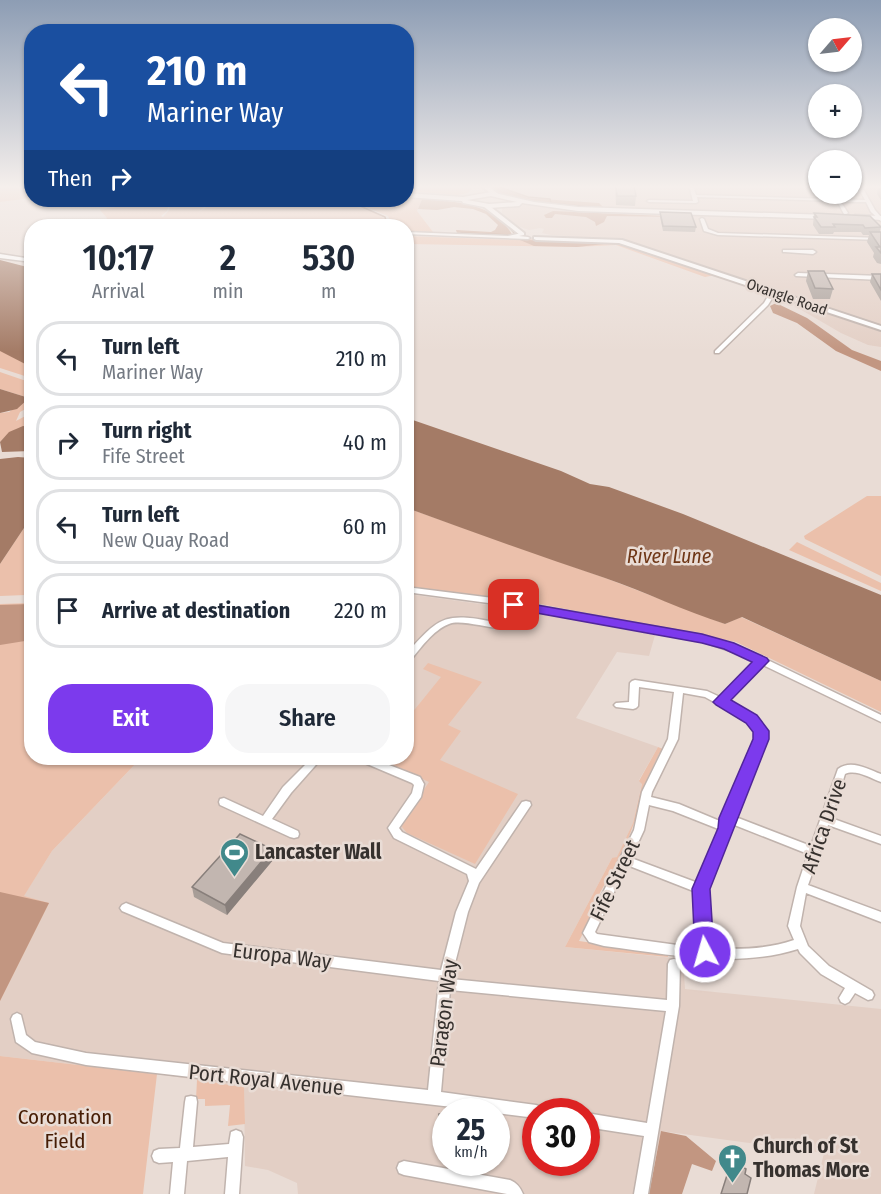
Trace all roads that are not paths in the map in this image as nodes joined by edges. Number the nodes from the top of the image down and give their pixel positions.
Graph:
1 (615, 241) edge
2 (794, 241) edge
3 (785, 251) dead end
4 (799, 252) junction
5 (813, 252) dead end
6 (0, 256) edge
7 (24, 260) edge
8 (798, 275) dead end
9 (881, 278) edge
10 (773, 292) junction
11 (881, 328) edge
12 (717, 352) dead end
13 (414, 590) edge
14 (501, 603) junction
15 (514, 605) junction
16 (492, 624) junction
17 (414, 651) edge
18 (762, 661) junction
19 (679, 689) junction
20 (721, 702) junction
21 (619, 705) dead end
22 (881, 719) edge
23 (310, 765) edge
24 (380, 765) edge
25 (881, 778) edge
26 (646, 800) junction
27 (224, 802) dead end
28 (526, 805) dead end
29 (266, 820) junction
30 (825, 820) junction
31 (727, 823) junction
32 (294, 834) dead end
33 (881, 840) edge
34 (815, 852) junction
35 (625, 860) junction
36 (474, 881) junction
37 (802, 887) junction
38 (701, 889) junction
39 (126, 908) dead end
40 (881, 917) edge
41 (802, 943) junction
42 (705, 952) junction
43 (674, 964) dead end
44 (445, 980) junction
45 (868, 995) dead end
46 (673, 1006) junction
47 (17, 1019) dead end
48 (434, 1097) junction
49 (191, 1102) dead end
50 (522, 1110) edge
51 (600, 1122) edge
52 (651, 1130) junction
53 (184, 1154) junction
54 (159, 1156) dead end
55 (404, 1168) dead end
56 (177, 1194) edge
57 (232, 1194) edge
58 (516, 1194) edge
59 (641, 1194) edge

1 - 10 main road, Ovangle Road
2 - 4 street
3 - 4 street
4 - 5 street
6 - 7 street
8 - 9 street
10 - 11 main road, Ovangle Road
10 - 12 street
13 - 14 street
14 - 15 street
14 - 16 street
15 - 16 street
15 - 18 street
16 - 17 street
18 - 20 street
18 - 22 street
19 - 20 street
19 - 21 street
19 - 26 street, Fife Street
20 - 31 street
23 - 29 street
24 - 36 street
25 - 30 street, Africa Drive
26 - 31 street
26 - 35 street, Fife Street
27 - 29 street
28 - 36 street, Paragon Way
29 - 32 street
30 - 33 street
30 - 34 street, Africa Drive
31 - 34 street
31 - 38 street
34 - 37 street, Africa Drive
35 - 38 street
35 - 42 street, Fife Street
36 - 44 street, Paragon Way
37 - 40 street, Africa Drive
37 - 41 street, Africa Drive
38 - 42 street
39 - 44 street, Europa Way
41 - 42 street, Fife Street
41 - 45 street, Africa Drive
43 - 46 street
44 - 46 street, Europa Way
44 - 48 street, Paragon Way
46 - 52 street
47 - 48 street, Port Royal Avenue
48 - 50 street, Port Royal Avenue
49 - 53 street
51 - 52 street
52 - 59 street
53 - 54 street
53 - 56 street
53 - 57 street
55 - 58 street

